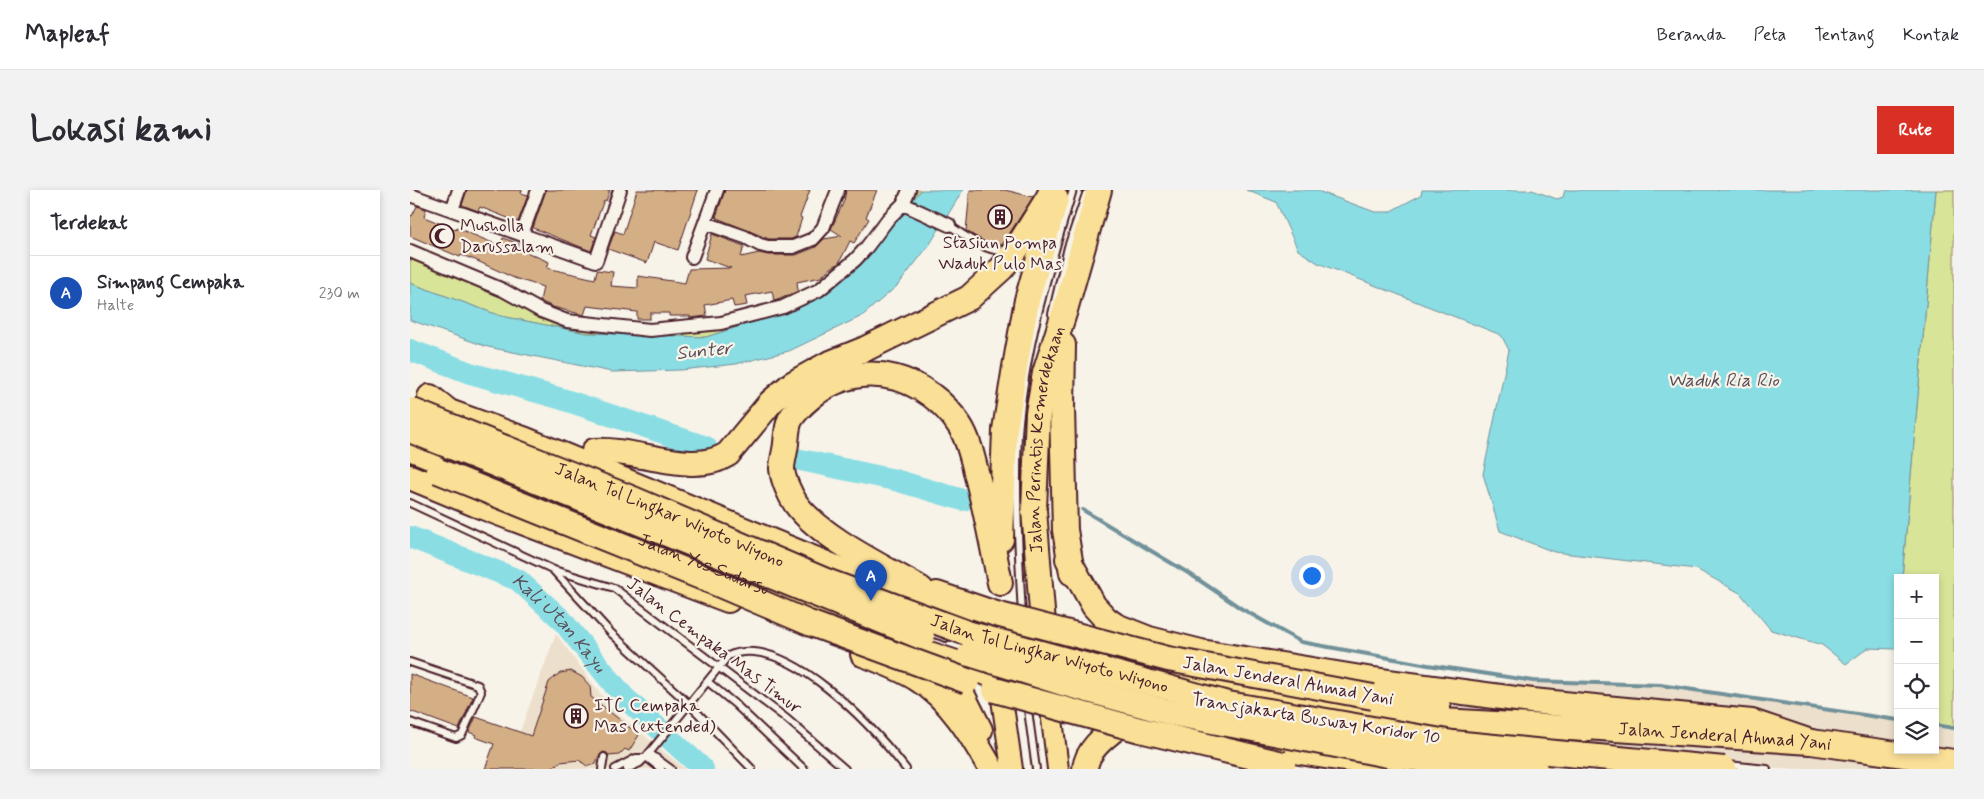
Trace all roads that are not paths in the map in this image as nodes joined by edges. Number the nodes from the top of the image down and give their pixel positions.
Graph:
1 (459, 190) edge
2 (538, 190) edge
3 (620, 190) edge
4 (717, 190) edge
5 (838, 190) edge
6 (909, 190) edge
7 (1052, 190) edge
8 (1058, 190) edge
9 (1072, 190) edge
10 (1087, 190) edge
11 (1099, 190) edge
12 (410, 194) edge
13 (905, 205) junction
14 (452, 210) junction
15 (704, 223) junction
16 (1032, 223) junction
17 (947, 224) joint
18 (522, 234) junction
19 (410, 252) edge
20 (692, 256) dead end
21 (1057, 317) junction
22 (417, 397) edge
23 (410, 410) edge
24 (410, 430) edge
25 (528, 447) junction
26 (410, 448) edge
27 (604, 457) junction
28 (1025, 458) dead end
29 (410, 459) edge
30 (410, 477) edge
31 (510, 486) junction
32 (1015, 501) junction
33 (410, 503) edge
34 (1068, 559) junction
35 (554, 570) junction
36 (804, 581) dead end
37 (920, 589) junction
38 (1033, 615) dead end
39 (956, 641) dead end
40 (923, 652) junction
41 (1025, 660) junction
42 (410, 662) edge
43 (719, 668) junction
44 (1138, 670) junction
45 (708, 682) junction
46 (689, 704) junction
47 (1131, 716) junction
48 (410, 722) edge
49 (1585, 729) junction
50 (1189, 731) junction
51 (1220, 737) junction
52 (1811, 742) junction
53 (648, 755) junction
54 (604, 757) dead end
55 (1954, 762) edge
56 (1261, 766) edge
57 (1539, 766) edge
58 (602, 769) edge
59 (614, 769) edge
60 (627, 769) edge
61 (661, 769) edge
62 (671, 769) edge
63 (752, 769) edge
64 (804, 769) edge
65 (845, 769) edge
66 (906, 769) edge
67 (993, 769) edge
68 (1012, 769) edge
69 (1036, 769) edge
70 (1058, 769) edge
71 (1084, 769) edge
72 (1309, 769) edge
73 (1436, 769) edge
74 (1724, 769) edge
75 (1767, 769) edge

1 - 14 street
2 - 18 street
3 - 18 street
4 - 15 street
5 - 15 street
6 - 13 street
7 - 16 highway
8 - 32 highway, Jalan Perintis Kemerdekaan
9 - 32 lane
10 - 21 lane
11 - 21 highway, Jalan Perintis Kemerdekaan
12 - 14 street
13 - 17 street
13 - 19 street
14 - 18 street
15 - 20 street
16 - 17 lane
16 - 27 highway
21 - 32 highway, Jalan Perintis Kemerdekaan
21 - 34 highway
22 - 25 highway
22 - 27 highway
23 - 74 highway, Jalan Tol Lingkar Wiyoto Wiyono, bridge
24 - 57 highway, Jalan Tol Lingkar Wiyoto Wiyono, bridge
25 - 31 highway
25 - 41 highway
26 - 31 highway, Jalan Yos Sudarso
27 - 37 highway
28 - 32 lane
29 - 41 highway, Jalan Yos Sudarso, bridge
30 - 67 highway
31 - 40 highway, Jalan Yos Sudarso
32 - 37 highway
32 - 41 highway, Jalan Perintis Kemerdekaan
32 - 41 highway
33 - 35 lane, Jalan Cempaka Mas Timur
34 - 44 highway
34 - 52 highway
35 - 43 lane, Jalan Cempaka Mas Timur
35 - 46 lane, Jalan Cempaka Mas Timur
36 - 39 lane
37 - 41 highway
38 - 41 lane
40 - 41 highway, Jalan Yos Sudarso
40 - 67 highway
41 - 44 highway, Jalan Jenderal Ahmad Yani
41 - 47 highway
41 - 49 highway, Jalan Jenderal Ahmad Yani, bridge
41 - 57 lane, Transjakarta Busway Koridor 10
41 - 68 main road
41 - 69 lane
41 - 70 main road
41 - 72 highway, bridge
41 - 75 lane, Transjakarta Busway Koridor 10
42 - 48 lane
43 - 45 lane
43 - 65 lane, Jalan Cempaka Mas Timur
43 - 66 lane
44 - 49 highway, Jalan Jenderal Ahmad Yani
45 - 46 lane
45 - 64 lane
46 - 53 lane
46 - 63 lane, Jalan Cempaka Mas Timur
47 - 50 highway
47 - 71 highway
49 - 52 highway, Jalan Jenderal Ahmad Yani
50 - 51 highway
50 - 56 highway
51 - 56 highway
51 - 73 highway
52 - 55 highway, Jalan Jenderal Ahmad Yani
53 - 59 lane
53 - 60 lane
53 - 61 lane
53 - 62 lane
54 - 58 lane

